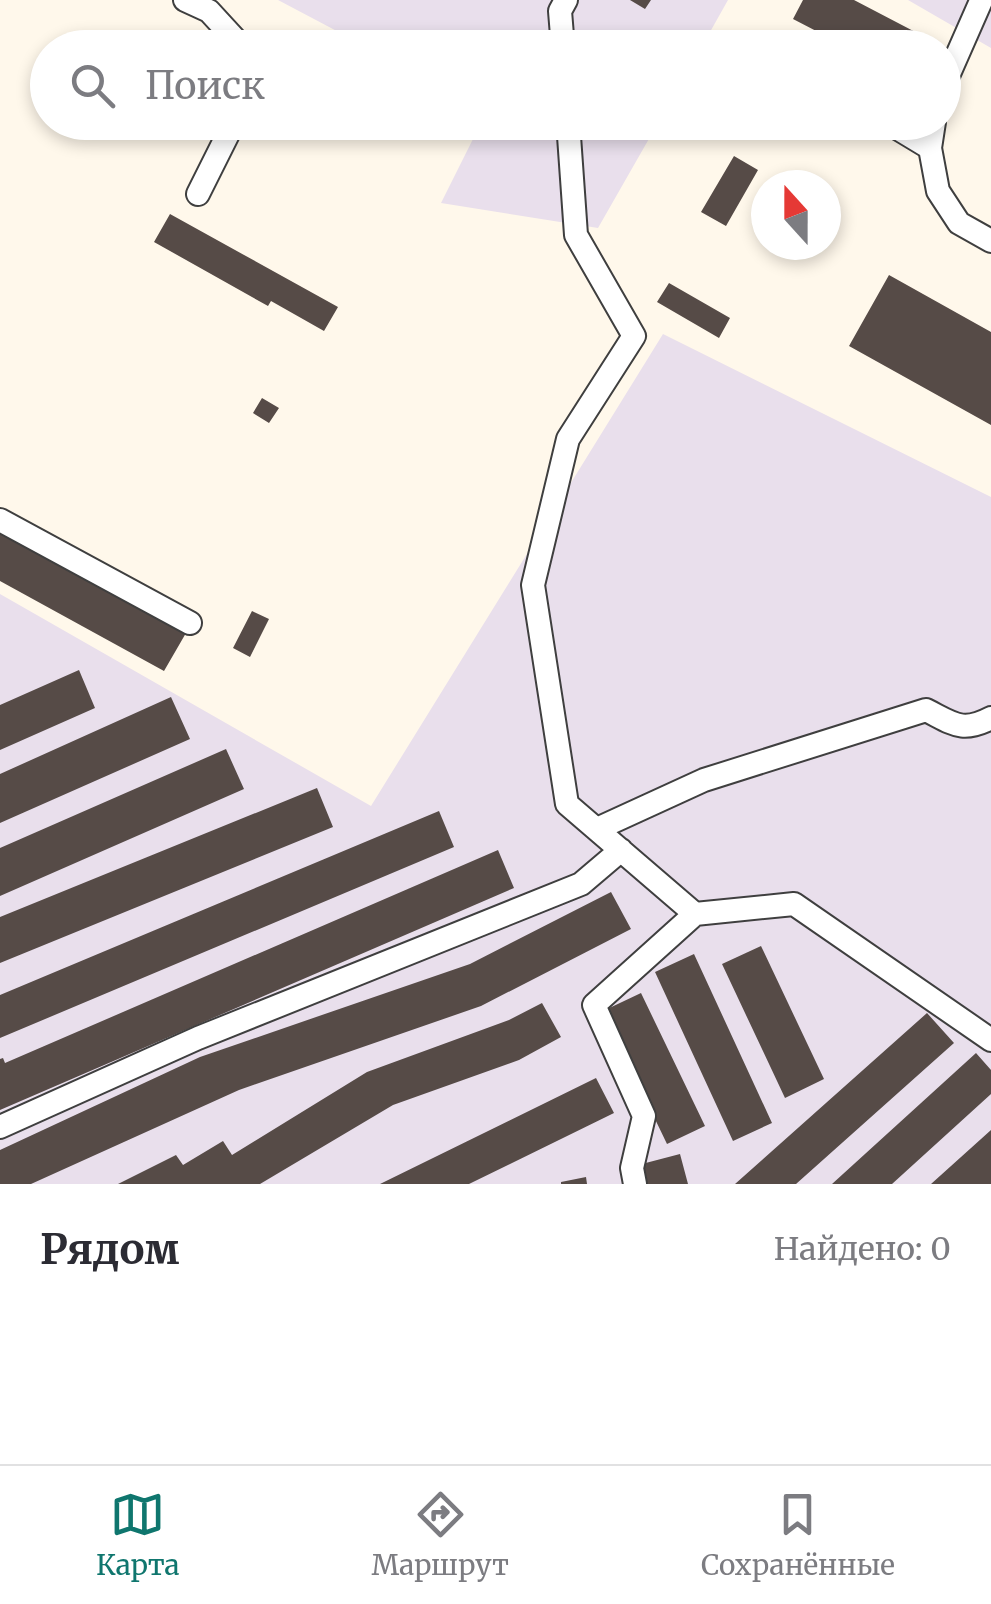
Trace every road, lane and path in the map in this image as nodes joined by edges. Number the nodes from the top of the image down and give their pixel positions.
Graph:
1 (185, 0) edge
2 (566, 0) edge
3 (980, 1) edge
4 (991, 6) edge
5 (226, 30) edge
6 (561, 30) edge
7 (961, 45) edge
8 (225, 140) edge
9 (569, 140) edge
10 (917, 140) edge
11 (931, 140) edge
12 (930, 148) junction
13 (198, 194) dead end
14 (991, 241) edge
15 (0, 520) edge
16 (190, 622) dead end
17 (991, 718) edge
18 (597, 830) junction
19 (621, 850) junction
20 (695, 914) junction
21 (991, 1040) edge
22 (0, 1127) edge
23 (635, 1184) edge

1 - 5 street
2 - 6 street
3 - 4 street
3 - 7 street
8 - 13 street
9 - 18 street
10 - 12 street
11 - 12 street
12 - 14 street
15 - 16 street
17 - 18 street
18 - 19 street
19 - 20 street
19 - 22 street
20 - 21 street
20 - 23 street

